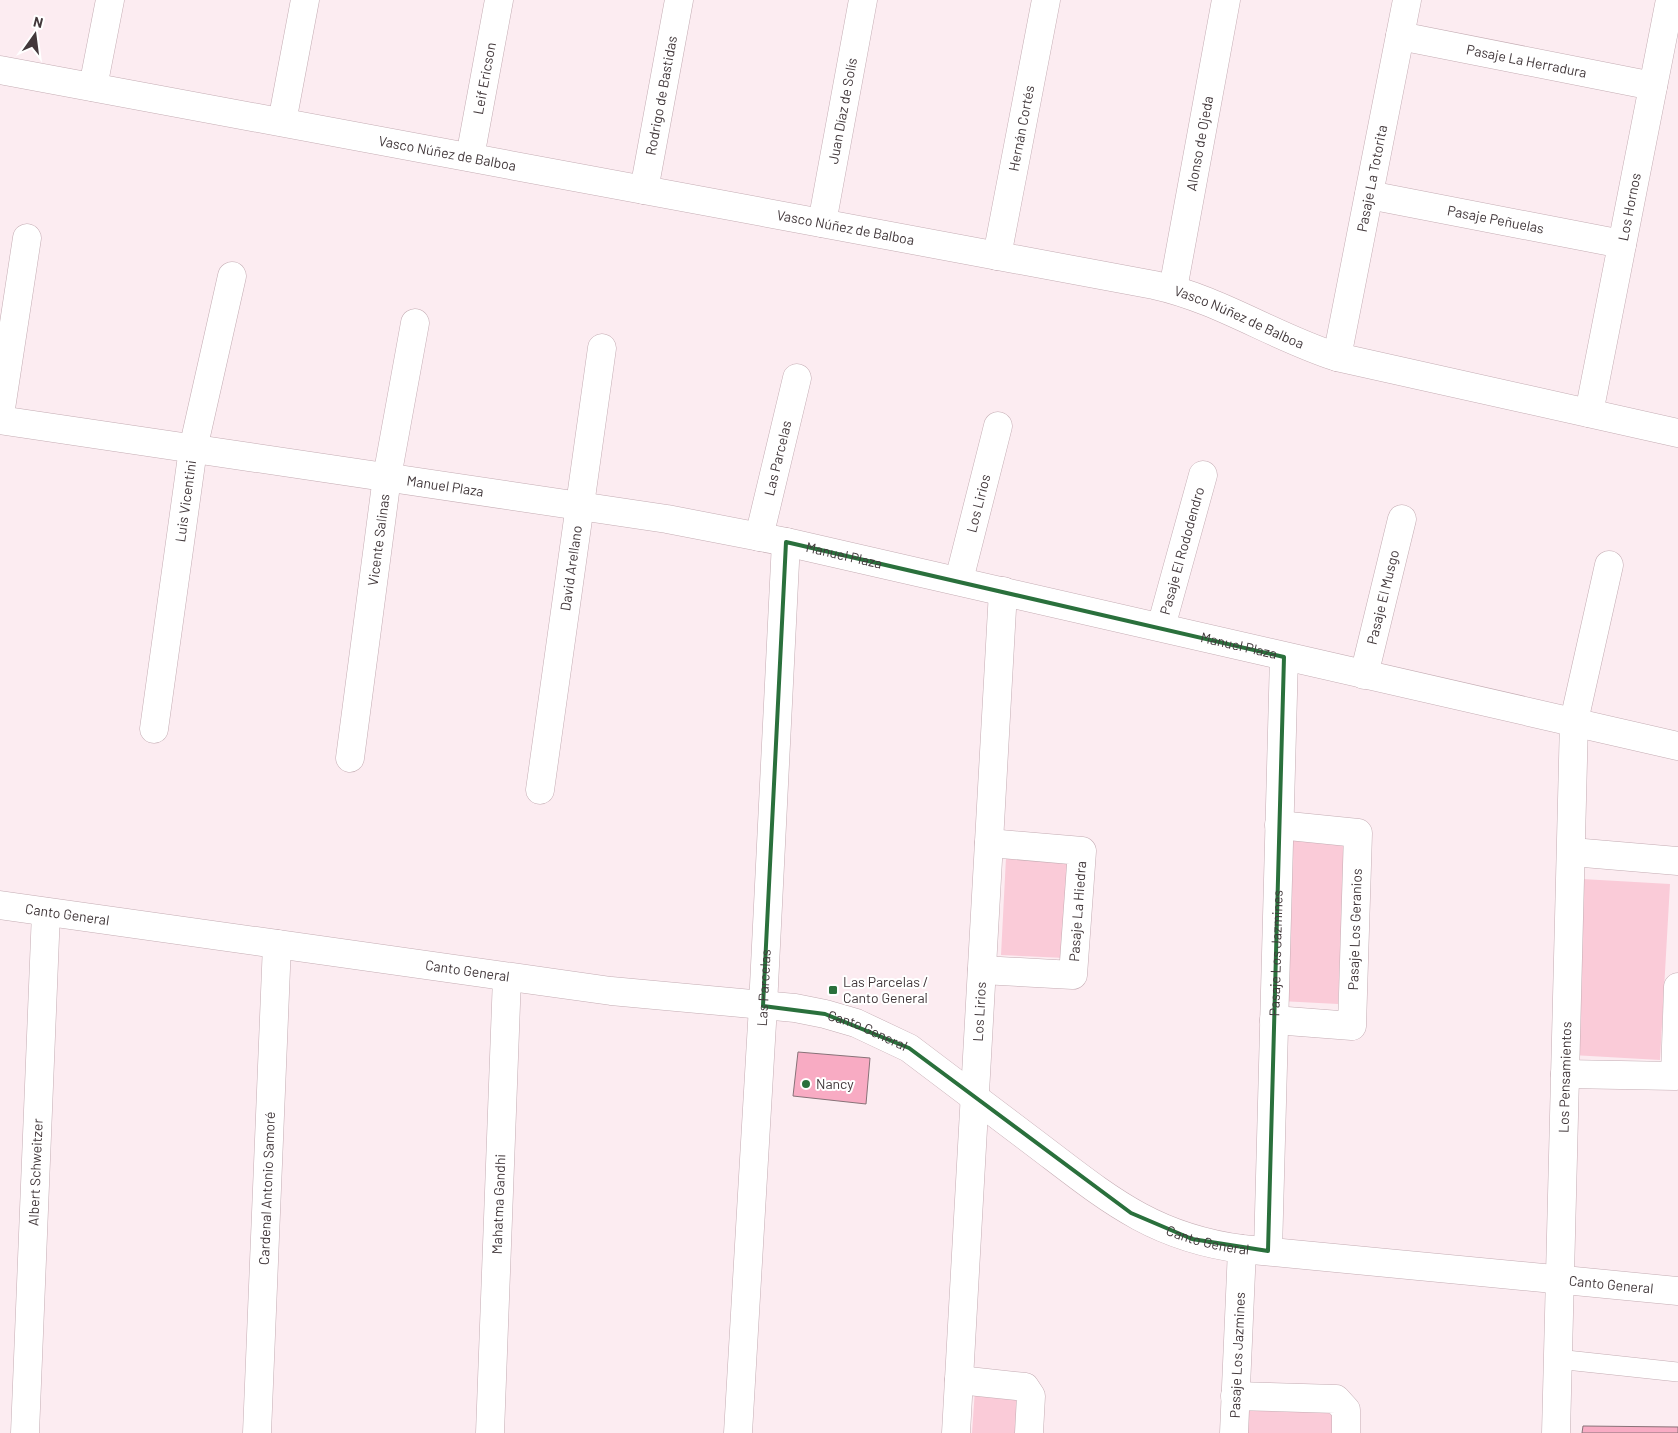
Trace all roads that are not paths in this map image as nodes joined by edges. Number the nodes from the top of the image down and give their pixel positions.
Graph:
1 (110, 0) edge
2 (305, 0) edge
3 (499, 0) edge
4 (679, 0) edge
5 (863, 0) edge
6 (1046, 0) edge
7 (1226, 0) edge
8 (1407, 0) edge
9 (1670, 0) edge
10 (1400, 36) junction
11 (0, 70) edge
12 (1653, 86) junction
13 (93, 87) junction
14 (282, 122) junction
15 (470, 157) junction
16 (644, 190) junction
17 (1369, 195) junction
18 (822, 223) junction
19 (27, 238) dead end
20 (1622, 244) junction
21 (998, 256) junction
22 (232, 276) dead end
23 (1173, 289) junction
24 (415, 323) dead end
25 (602, 348) dead end
26 (1337, 357) junction
27 (797, 378) dead end
28 (1589, 413) junction
29 (0, 415) edge
30 (0, 420) edge
31 (998, 426) dead end
32 (1678, 433) edge
33 (193, 449) junction
34 (1203, 474) dead end
35 (387, 477) junction
36 (579, 506) junction
37 (1402, 519) dead end
38 (759, 537) junction
39 (786, 542) junction
40 (1609, 565) dead end
41 (959, 580) junction
42 (1002, 590) junction
43 (1161, 627) junction
44 (1284, 657) junction
45 (1364, 675) junction
46 (1574, 721) junction
47 (154, 729) dead end
48 (1678, 746) edge
49 (350, 758) dead end
50 (540, 790) dead end
51 (1279, 824) junction
52 (989, 842) junction
53 (1572, 852) junction
54 (1678, 861) edge
55 (0, 905) edge
56 (46, 912) junction
57 (277, 944) junction
58 (982, 970) junction
59 (507, 977) junction
60 (1678, 987) edge
61 (763, 1006) junction
62 (1274, 1020) junction
63 (1565, 1074) junction
64 (975, 1098) junction
65 (1255, 1250) junction
66 (1559, 1280) junction
67 (1678, 1292) edge
68 (1557, 1359) junction
69 (1678, 1372) edge
70 (959, 1380) junction
71 (1235, 1396) junction
72 (25, 1433) edge
73 (257, 1433) edge
74 (490, 1433) edge
75 (738, 1433) edge
76 (956, 1433) edge
77 (1028, 1433) edge
78 (1234, 1433) edge
79 (1346, 1433) edge
80 (1556, 1433) edge

1 - 13 street
2 - 14 street
3 - 15 street, Leif Ericson
4 - 16 street, Rodrigo de Bastidas
5 - 18 street, Juan Díaz de Solís
6 - 21 street, Hernán Cortés
7 - 23 street, Alonso de Ojeda
8 - 10 street, Pasaje La Totorita
9 - 12 street, Los Hornos
10 - 12 street, Pasaje La Herradura
10 - 17 street, Pasaje La Totorita
11 - 13 street, Vasco Núñez de Balboa
12 - 20 street, Los Hornos
13 - 14 street, Vasco Núñez de Balboa
14 - 15 street, Vasco Núñez de Balboa
15 - 16 street, Vasco Núñez de Balboa
16 - 18 street, Vasco Núñez de Balboa
17 - 20 street, Pasaje Peñuelas
17 - 26 street, Pasaje La Totorita
18 - 21 street, Vasco Núñez de Balboa
19 - 29 street
20 - 28 street, Los Hornos
21 - 23 street, Vasco Núñez de Balboa
22 - 33 street, Luis Vicentini
23 - 26 street, Vasco Núñez de Balboa
24 - 35 street, Vicente Salinas
25 - 36 street, David Arellano
26 - 28 street, Vasco Núñez de Balboa
27 - 38 street, Las Parcelas
28 - 32 street, Vasco Núñez de Balboa
30 - 33 street, Manuel Plaza
31 - 41 street, Los Lirios
33 - 35 street, Manuel Plaza
33 - 47 street, Luis Vicentini
34 - 43 street, Pasaje El Rododendro
35 - 36 street, Manuel Plaza
35 - 49 street, Vicente Salinas
36 - 38 street, Manuel Plaza
36 - 50 street, David Arellano
37 - 45 street, Pasaje El Musgo
38 - 39 street, Manuel Plaza
39 - 41 street, Manuel Plaza
39 - 61 street, Las Parcelas
40 - 46 street, Los Pensamientos
41 - 42 street, Manuel Plaza
42 - 43 street, Manuel Plaza
42 - 52 street, Los Lirios
43 - 44 street, Manuel Plaza
44 - 45 street, Manuel Plaza
44 - 51 street, Pasaje Los Jazmines
45 - 46 street, Manuel Plaza
46 - 48 street, Manuel Plaza
46 - 53 street, Los Pensamientos
51 - 62 street, Pasaje Los Jazmines
51 - 62 street, Pasaje Los Geranios
52 - 58 street, Los Lirios
52 - 58 street, Pasaje La Hiedra
53 - 54 street
53 - 63 street, Los Pensamientos
55 - 56 street, Canto General
56 - 57 street, Canto General
56 - 72 street, Albert Schweitzer
57 - 59 street, Canto General
57 - 73 street, Cardenal Antonio Samoré
58 - 64 street, Los Lirios
59 - 61 street, Canto General
59 - 74 street, Mahatma Gandhi
60 - 63 street
61 - 64 street, Canto General
61 - 75 street, Las Parcelas
62 - 65 street, Pasaje Los Jazmines
63 - 66 street, Los Pensamientos
64 - 65 street, Canto General
64 - 70 street, Los Lirios
65 - 66 street, Canto General
65 - 71 street, Pasaje Los Jazmines
66 - 67 street, Canto General
66 - 68 street, Los Pensamientos
68 - 69 lane
68 - 80 street, Los Pensamientos
70 - 76 street, Los Lirios
70 - 77 street
71 - 78 street, Pasaje Los Jazmines
71 - 79 street

